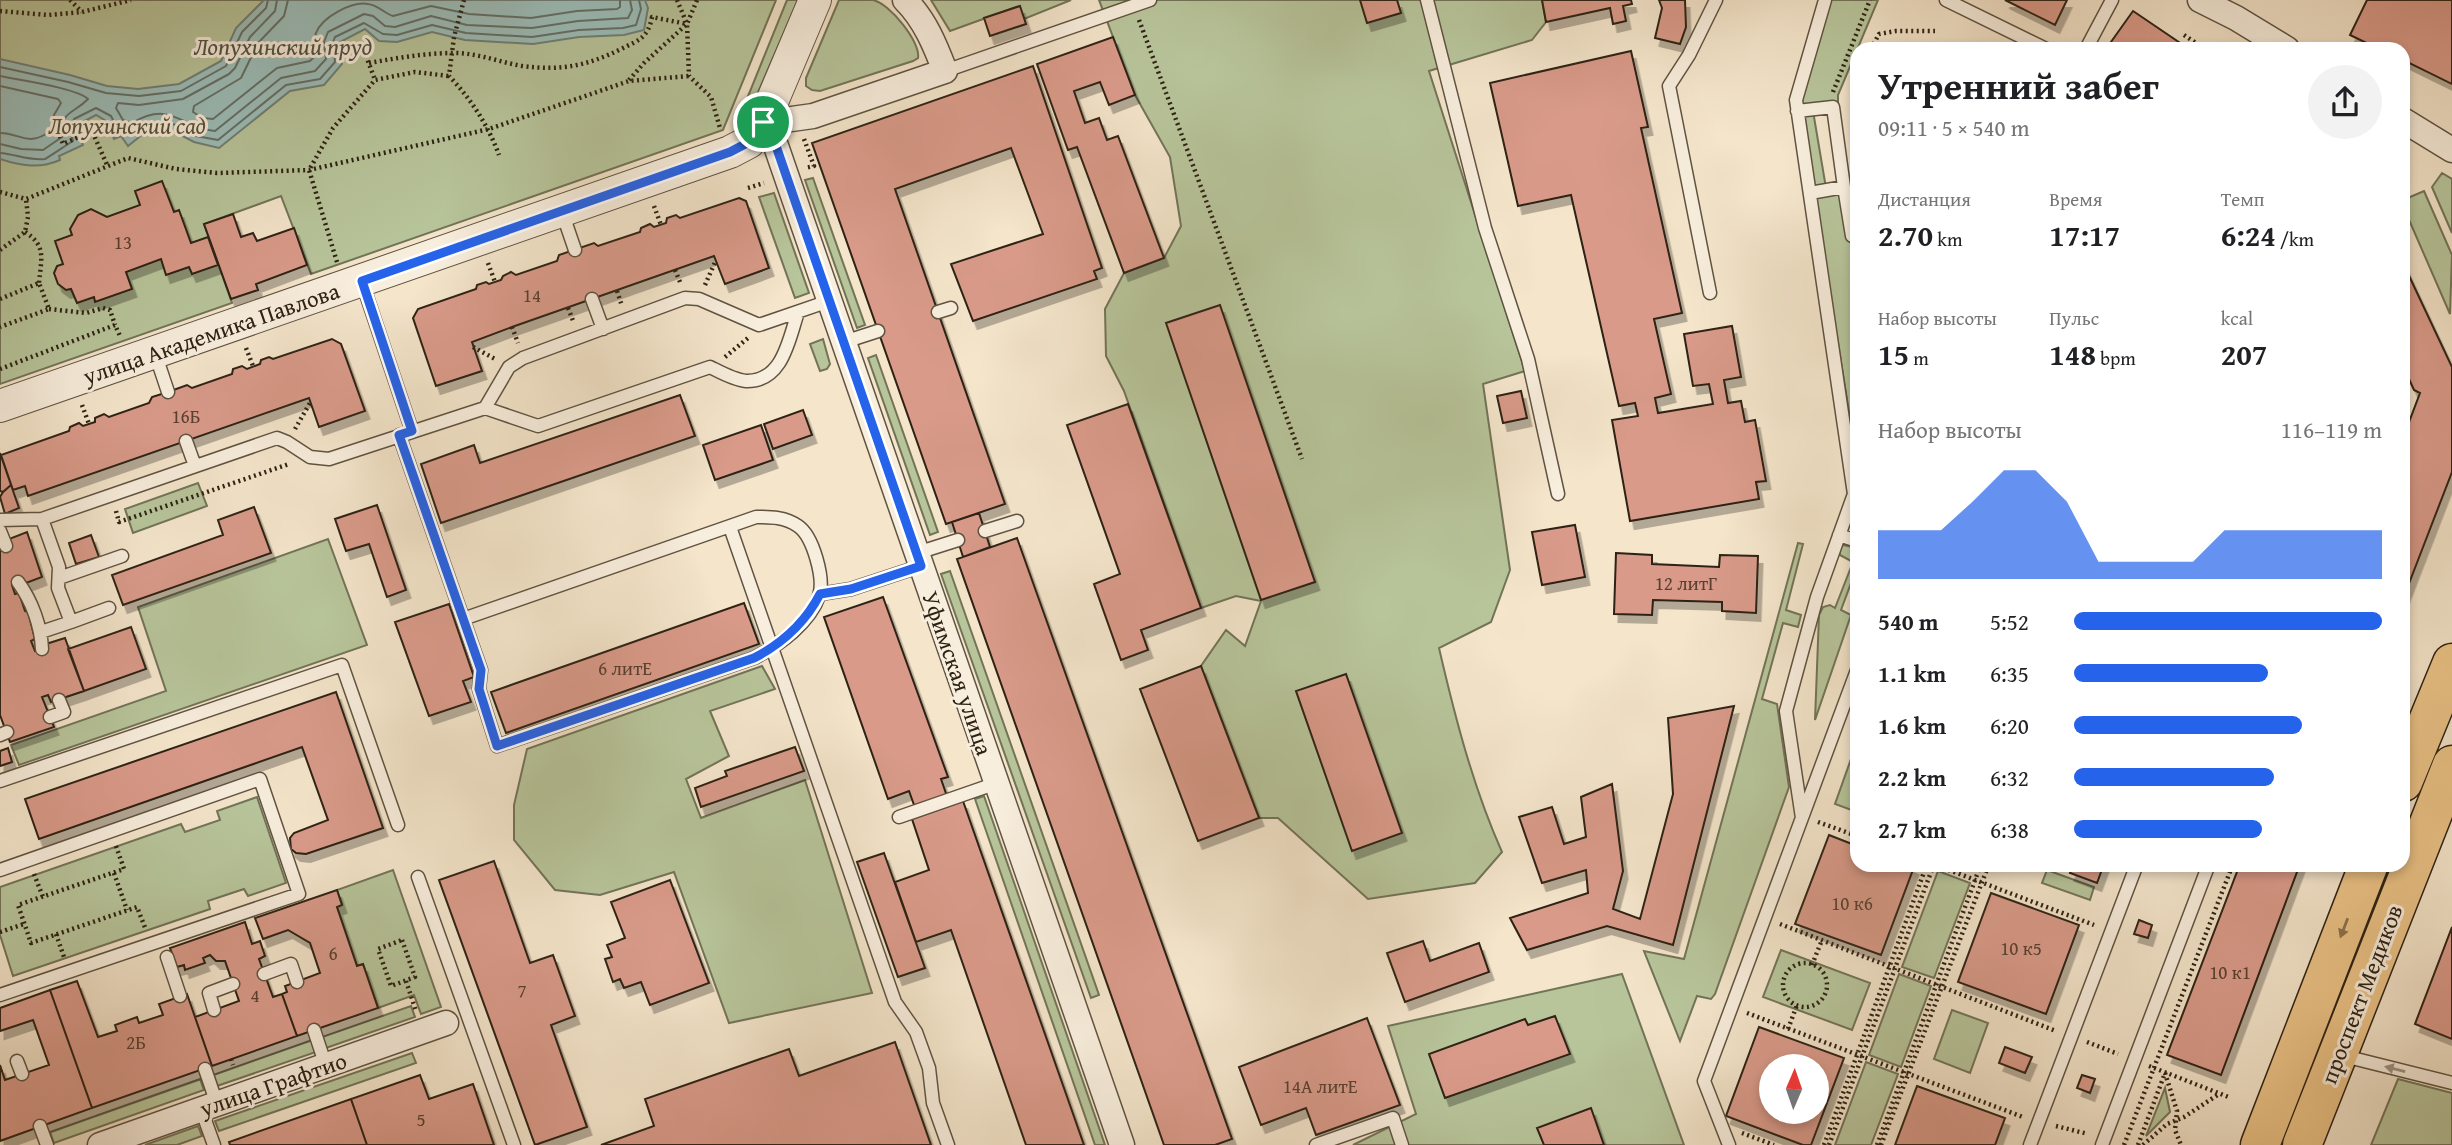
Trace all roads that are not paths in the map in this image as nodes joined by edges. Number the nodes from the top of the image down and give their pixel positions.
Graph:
1 (815, 0) edge
2 (905, 0) edge
3 (1150, 0) edge
4 (1427, 0) edge
5 (1716, 0) edge
6 (1825, 0) edge
7 (1946, 0) edge
8 (2112, 0) edge
9 (2200, 0) edge
10 (2032, 42) edge
11 (2090, 42) edge
12 (2275, 42) edge
13 (944, 71) junction
14 (1797, 111) junction
15 (763, 122) junction
16 (2410, 124) edge
17 (2452, 150) edge
18 (1844, 187) junction
19 (1810, 193) junction
20 (561, 212) junction
21 (1850, 224) edge
22 (575, 250) dead end
23 (351, 275) junction
24 (1710, 293) dead end
25 (592, 299) dead end
26 (829, 301) junction
27 (798, 312) junction
28 (603, 329) junction
29 (878, 331) dead end
30 (844, 342) junction
31 (155, 353) junction
32 (168, 391) dead end
33 (0, 405) edge
34 (485, 408) junction
35 (406, 433) junction
36 (186, 441) dead end
37 (195, 466) junction
38 (1850, 467) edge
39 (1558, 494) dead end
40 (1850, 512) edge
41 (42, 519) junction
42 (0, 520) edge
43 (1017, 521) dead end
44 (730, 527) junction
45 (0, 531) edge
46 (985, 531) dead end
47 (1839, 535) junction
48 (1850, 539) edge
49 (958, 540) dead end
50 (6, 547) dead end
51 (122, 556) dead end
52 (919, 559) junction
53 (59, 578) junction
54 (19, 582) dead end
55 (820, 594) junction
56 (109, 608) dead end
57 (463, 619) junction
58 (71, 622) junction
59 (41, 632) junction
60 (772, 648) junction
61 (41, 649) dead end
62 (2452, 663) edge
63 (1850, 691) edge
64 (60, 700) dead end
65 (50, 717) dead end
66 (2410, 765) edge
67 (2452, 765) edge
68 (0, 781) edge
69 (997, 783) junction
70 (899, 817) dead end
71 (1808, 819) junction
72 (398, 825) dead end
73 (0, 870) edge
74 (2410, 871) edge
75 (2134, 872) edge
76 (2206, 872) edge
77 (2366, 872) edge
78 (2410, 872) edge
79 (418, 877) dead end
80 (167, 957) dead end
81 (264, 974) dead end
82 (297, 982) dead end
83 (233, 984) dead end
84 (1, 991) edge
85 (180, 996) dead end
86 (214, 1010) dead end
87 (446, 1024) dead end
88 (314, 1030) dead end
89 (2337, 1055) junction
90 (17, 1061) dead end
91 (326, 1066) junction
92 (205, 1069) dead end
93 (22, 1074) dead end
94 (2452, 1083) edge
95 (209, 1107) junction
96 (40, 1126) dead end
97 (2103, 1142) edge
98 (47, 1145) edge
99 (100, 1145) edge
100 (214, 1145) edge
101 (514, 1145) edge
102 (948, 1145) edge
103 (1122, 1145) edge
104 (1316, 1145) edge
105 (1402, 1145) edge
106 (1729, 1145) edge
107 (2030, 1145) edge
108 (2260, 1145) edge
109 (2302, 1145) edge

1 - 15 street, улица Академика Павлова
2 - 13 street
3 - 13 lane
4 - 39 lane
5 - 24 lane
6 - 14 lane
7 - 10 lane
8 - 11 lane
9 - 12 street
13 - 15 street
14 - 18 lane
14 - 19 lane
15 - 20 street, улица Академика Павлова
15 - 26 street, Уфимская улица
16 - 17 street
18 - 19 lane
18 - 21 lane
19 - 38 lane
20 - 22 lane
20 - 23 street, улица Академика Павлова
23 - 31 street, улица Академика Павлова
23 - 35 lane
25 - 28 lane
26 - 27 lane
26 - 30 street, Уфимская улица
27 - 28 lane
27 - 34 lane
28 - 34 lane
29 - 30 lane
30 - 52 street, Уфимская улица
31 - 32 lane
31 - 33 street, улица Академика Павлова
34 - 35 lane
35 - 37 lane
35 - 57 lane
36 - 37 lane
37 - 41 lane
40 - 47 lane
41 - 42 lane
41 - 53 lane
43 - 46 lane
44 - 55 lane
44 - 57 lane
44 - 60 lane
45 - 50 lane
47 - 48 lane
47 - 71 lane
49 - 52 lane
51 - 53 lane
52 - 55 lane
52 - 69 street, Уфимская улица
53 - 58 lane
54 - 59 lane
55 - 60 lane
56 - 58 lane
57 - 60 lane
58 - 59 lane
59 - 61 lane
60 - 102 lane
62 - 66 main road
63 - 71 lane
64 - 65 lane
67 - 74 main road, проспект Медиков
68 - 72 lane
69 - 70 lane
69 - 103 street, Уфимская улица
71 - 106 lane
73 - 84 lane
75 - 107 lane
76 - 97 lane
77 -> 108 main road, проспект Медиков
78 - 89 main road, проспект Медиков
79 - 101 lane
80 - 85 lane
81 - 82 lane
83 - 86 lane
87 - 91 street, улица Графтио
88 - 91 lane
94 -> 89 lane
89 - 109 main road, проспект Медиков
90 - 93 lane
91 - 95 street, улица Графтио
92 - 95 lane
95 - 99 street, улица Графтио
95 - 100 lane
96 - 98 lane
104 - 105 lane

